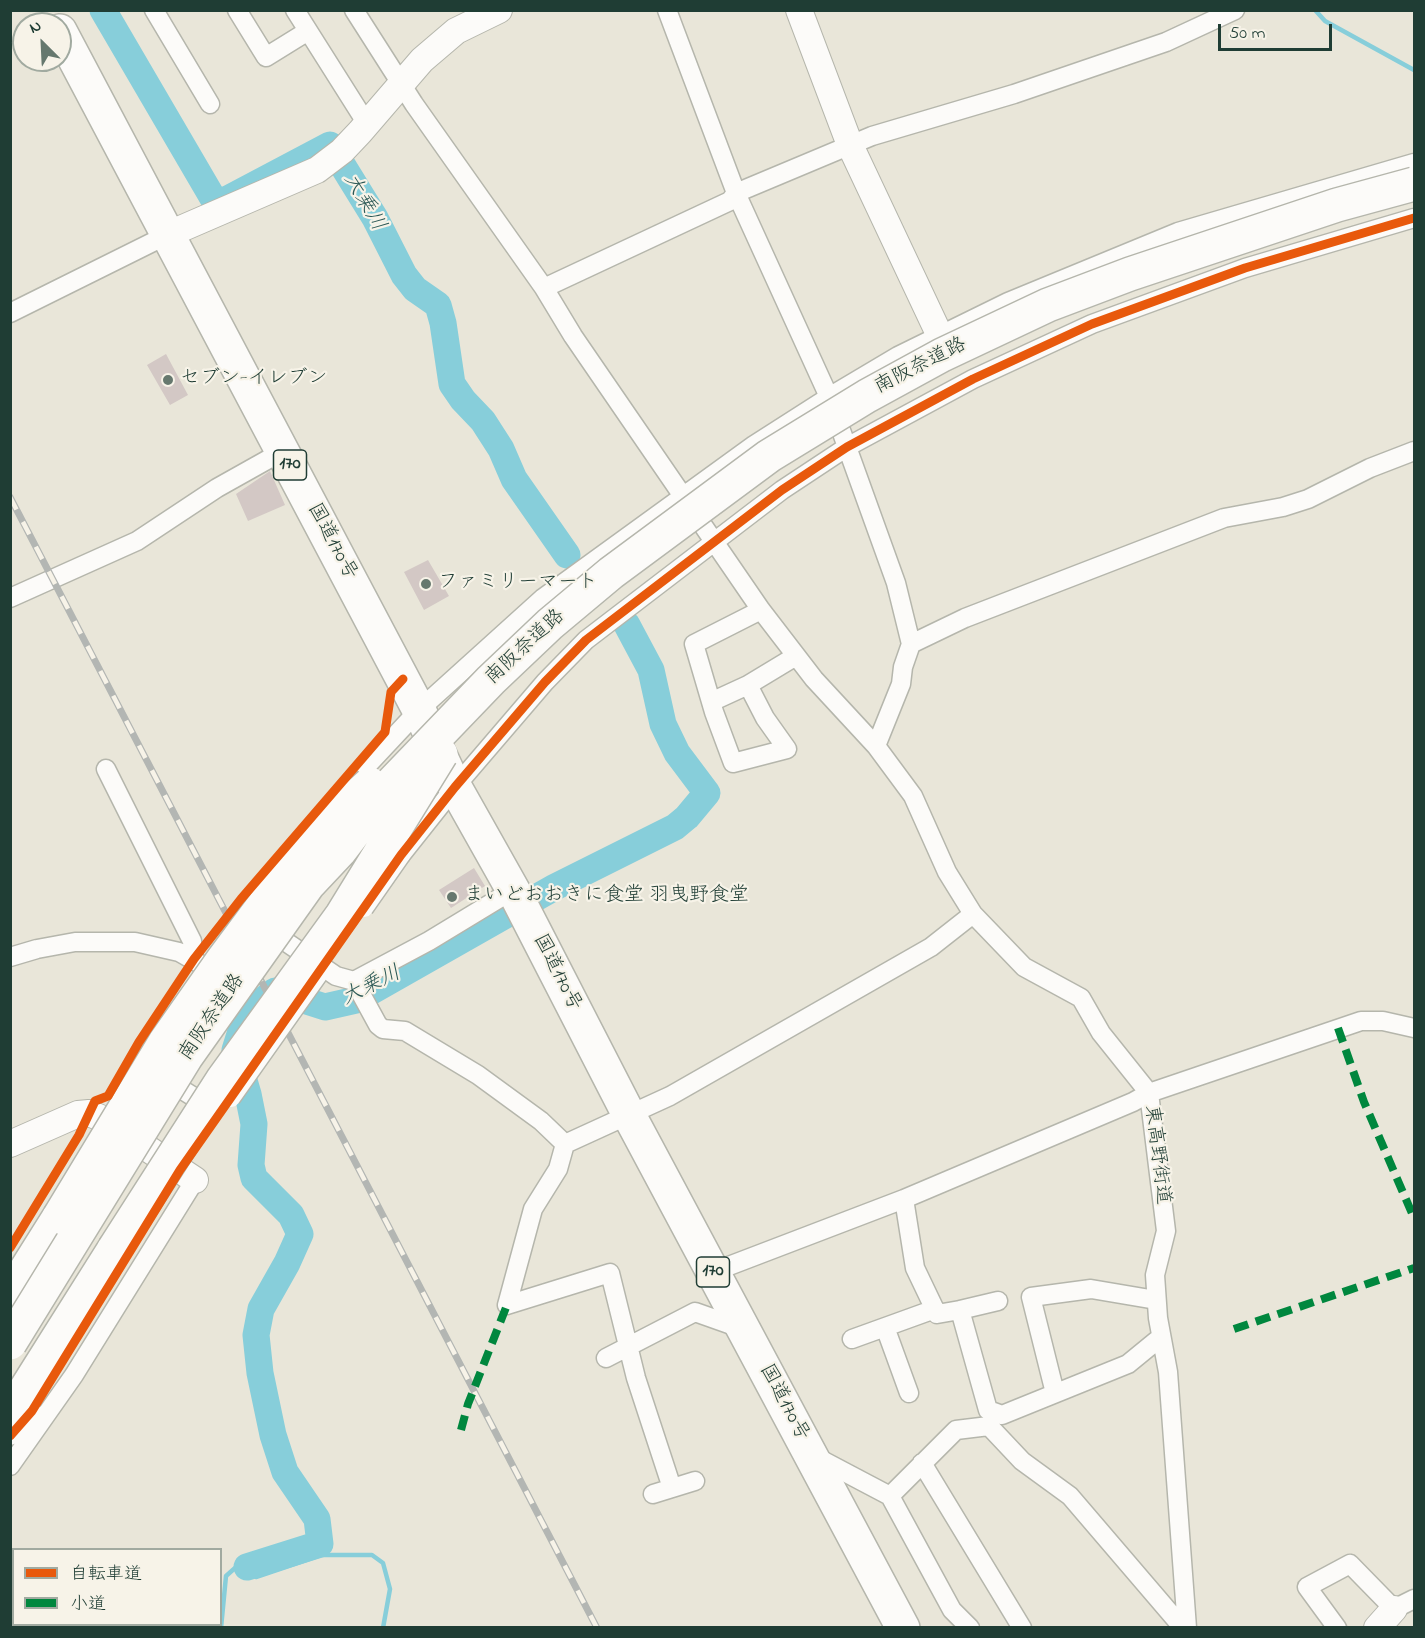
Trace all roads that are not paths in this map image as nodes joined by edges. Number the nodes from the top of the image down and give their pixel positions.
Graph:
1 (154, 10) edge
2 (237, 10) edge
3 (295, 10) edge
4 (354, 10) edge
5 (499, 10) edge
6 (667, 10) edge
7 (799, 10) edge
8 (1235, 10) edge
9 (308, 31) junction
10 (72, 53) edge
11 (402, 84) junction
12 (210, 104) dead end
13 (368, 124) junction
14 (850, 145) junction
15 (1414, 163) edge
16 (1414, 174) edge
17 (1414, 184) edge
18 (736, 193) junction
19 (1414, 218) edge
20 (169, 234) junction
21 (544, 288) junction
22 (10, 313) edge
23 (940, 336) junction
24 (829, 397) junction
25 (847, 447) junction
26 (283, 451) junction
27 (1414, 451) edge
28 (683, 497) junction
29 (714, 541) junction
30 (611, 573) junction
31 (10, 598) edge
32 (761, 610) junction
33 (911, 644) junction
34 (796, 656) junction
35 (748, 686) junction
36 (711, 702) junction
37 (419, 710) junction
38 (876, 746) junction
39 (389, 768) junction
40 (106, 769) dead end
41 (455, 787) junction
42 (519, 902) junction
43 (243, 913) junction
44 (973, 914) junction
45 (10, 957) edge
46 (198, 963) junction
47 (359, 992) junction
48 (1414, 1028) edge
49 (138, 1062) junction
50 (1149, 1093) junction
51 (220, 1113) junction
52 (629, 1115) junction
53 (103, 1119) junction
54 (565, 1143) junction
55 (10, 1144) edge
56 (187, 1175) junction
57 (904, 1199) junction
58 (10, 1268) edge
59 (713, 1272) junction
60 (10, 1295) edge
61 (1156, 1300) junction
62 (998, 1301) dead end
63 (935, 1309) junction
64 (960, 1311) junction
65 (10, 1323) edge
66 (885, 1327) junction
67 (744, 1329) junction
68 (1161, 1337) junction
69 (852, 1339) dead end
70 (10, 1343) edge
71 (628, 1347) junction
72 (606, 1358) dead end
73 (909, 1393) dead end
74 (1056, 1394) junction
75 (10, 1414) edge
76 (10, 1436) edge
77 (810, 1454) junction
78 (922, 1463) junction
79 (10, 1466) edge
80 (695, 1481) dead end
81 (672, 1488) junction
82 (653, 1494) dead end
83 (890, 1496) junction
84 (1395, 1612) edge
85 (903, 1628) edge
86 (970, 1628) edge
87 (1022, 1628) edge
88 (1185, 1628) edge
89 (1337, 1628) edge

1 - 12 street
2 - 9 street
3 - 9 street
4 - 11 street, 東高野街道
5 - 11 street
6 - 18 street
7 - 14 street
8 - 14 street
9 - 13 street
10 - 20 highway, 国道170号 / 170
11 - 13 street
11 - 21 street, 東高野街道
13 - 20 street
14 - 18 street
14 - 23 street
15 - 23 street
16 - 39 highway, 南阪奈道路
17 - 30 highway, 南阪奈道路, bridge
18 - 21 street
18 - 24 street
19 - 25 street
20 - 22 street
20 - 26 highway, 国道170号 / 170
21 - 28 street, 東高野街道
23 - 24 street
24 - 25 street
24 - 28 street
25 - 29 street
25 - 33 street
26 - 31 street
26 - 37 highway, 国道170号 / 170
27 - 33 street
28 - 29 street, 東高野街道
28 - 37 street
29 - 32 street, 東高野街道
29 - 41 street
30 - 70 highway, 南阪奈道路, bridge
30 - 75 highway, bridge
32 - 34 street, 東高野街道
32 - 36 street
33 - 38 street
34 - 35 street
34 - 38 street, 東高野街道
35 - 36 street
35 - 36 street
37 - 41 highway, 国道170号 / 170
37 - 43 street
38 - 44 street, 東高野街道
39 - 60 highway, bridge
39 - 65 highway, 南阪奈道路
40 - 46 street
41 - 42 highway, 国道170号 / 170
41 - 51 street, bridge
42 - 47 street
42 - 52 highway, 国道170号 / 170
43 - 46 street
43 - 47 street
44 - 50 street, 東高野街道
44 - 52 street
45 - 46 street
46 - 49 street
47 - 54 street
48 - 50 street
49 - 51 street
49 - 53 street
50 - 57 street
50 - 61 street, 東高野街道
51 - 56 street
52 - 54 street
52 - 59 highway, 国道170号 / 170
53 - 55 street
53 - 56 street
53 - 58 street
54 - 71 street
56 - 76 street
56 - 79 street
57 - 59 street
57 - 63 street
59 - 67 highway, 国道170号 / 170
61 - 68 street, 東高野街道
61 - 74 street
62 - 64 street
63 - 64 street
63 - 66 street
64 - 74 street
66 - 69 street
66 - 73 street
67 - 71 street
67 - 77 highway, 国道170号 / 170
68 - 74 street
68 - 88 street, 東高野街道
71 - 72 street
71 - 81 street
77 - 83 street
77 - 85 highway, 国道170号 / 170
78 - 83 street
78 - 87 street
78 - 88 street
80 - 81 street
81 - 82 street
83 - 86 street
84 - 89 street

